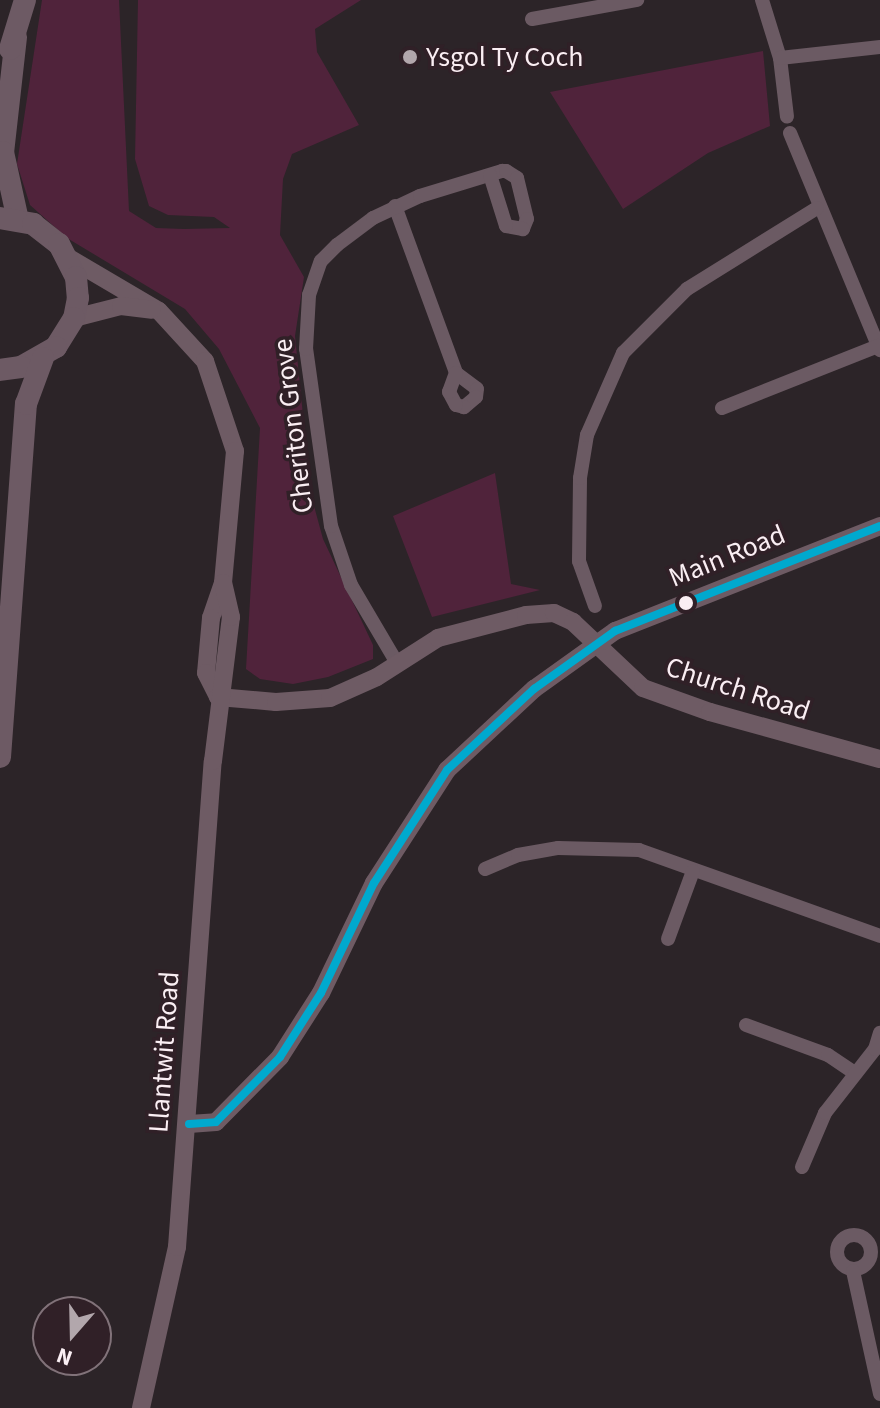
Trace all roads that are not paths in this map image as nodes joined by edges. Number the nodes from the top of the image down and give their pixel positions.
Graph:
1 (25, 0) edge
2 (637, 0) edge
3 (762, 0) edge
4 (611, 2) edge
5 (532, 19) dead end
6 (16, 37) junction
7 (880, 47) edge
8 (780, 58) junction
9 (0, 72) edge
10 (787, 117) dead end
11 (790, 133) dead end
12 (490, 175) dead end
13 (395, 206) junction
14 (817, 208) junction
15 (9, 219) edge
16 (69, 258) junction
17 (159, 311) junction
18 (74, 318) junction
19 (879, 348) edge
20 (43, 358) junction
21 (0, 370) edge
22 (456, 373) dead end
23 (722, 408) dead end
24 (880, 526) edge
25 (595, 606) dead end
26 (596, 643) junction
27 (397, 663) junction
28 (218, 697) junction
29 (0, 757) edge
30 (880, 759) edge
31 (485, 869) dead end
32 (693, 871) junction
33 (880, 936) edge
34 (668, 939) dead end
35 (746, 1025) dead end
36 (880, 1033) edge
37 (855, 1073) junction
38 (189, 1124) junction
39 (802, 1167) dead end
40 (853, 1271) dead end
41 (880, 1394) edge
42 (141, 1408) edge

1 - 6 main road
2 - 4 street
3 - 8 street
4 - 5 street
6 - 9 main road
6 - 15 main road
7 - 8 street
8 - 10 street
11 - 14 street
12 - 13 street, Cheriton Grove
13 - 22 street
13 - 27 street, Cheriton Grove
14 - 19 street
14 - 25 street
15 - 16 main road
16 - 17 main road
16 - 18 main road
17 - 18 main road
17 - 28 main road
18 - 20 main road
19 - 23 street
20 - 21 main road
20 - 29 main road
24 - 26 main road, Main Road
26 - 27 main road, Church Road
26 - 30 main road, Church Road
26 - 38 main road, Main Road
27 - 28 main road, Church Road
28 - 38 main road, Llantwit Road
31 - 32 street
32 - 33 street
32 - 34 street
35 - 37 street
36 - 37 street
37 - 39 street
38 - 42 main road, Llantwit Road
40 - 41 street

